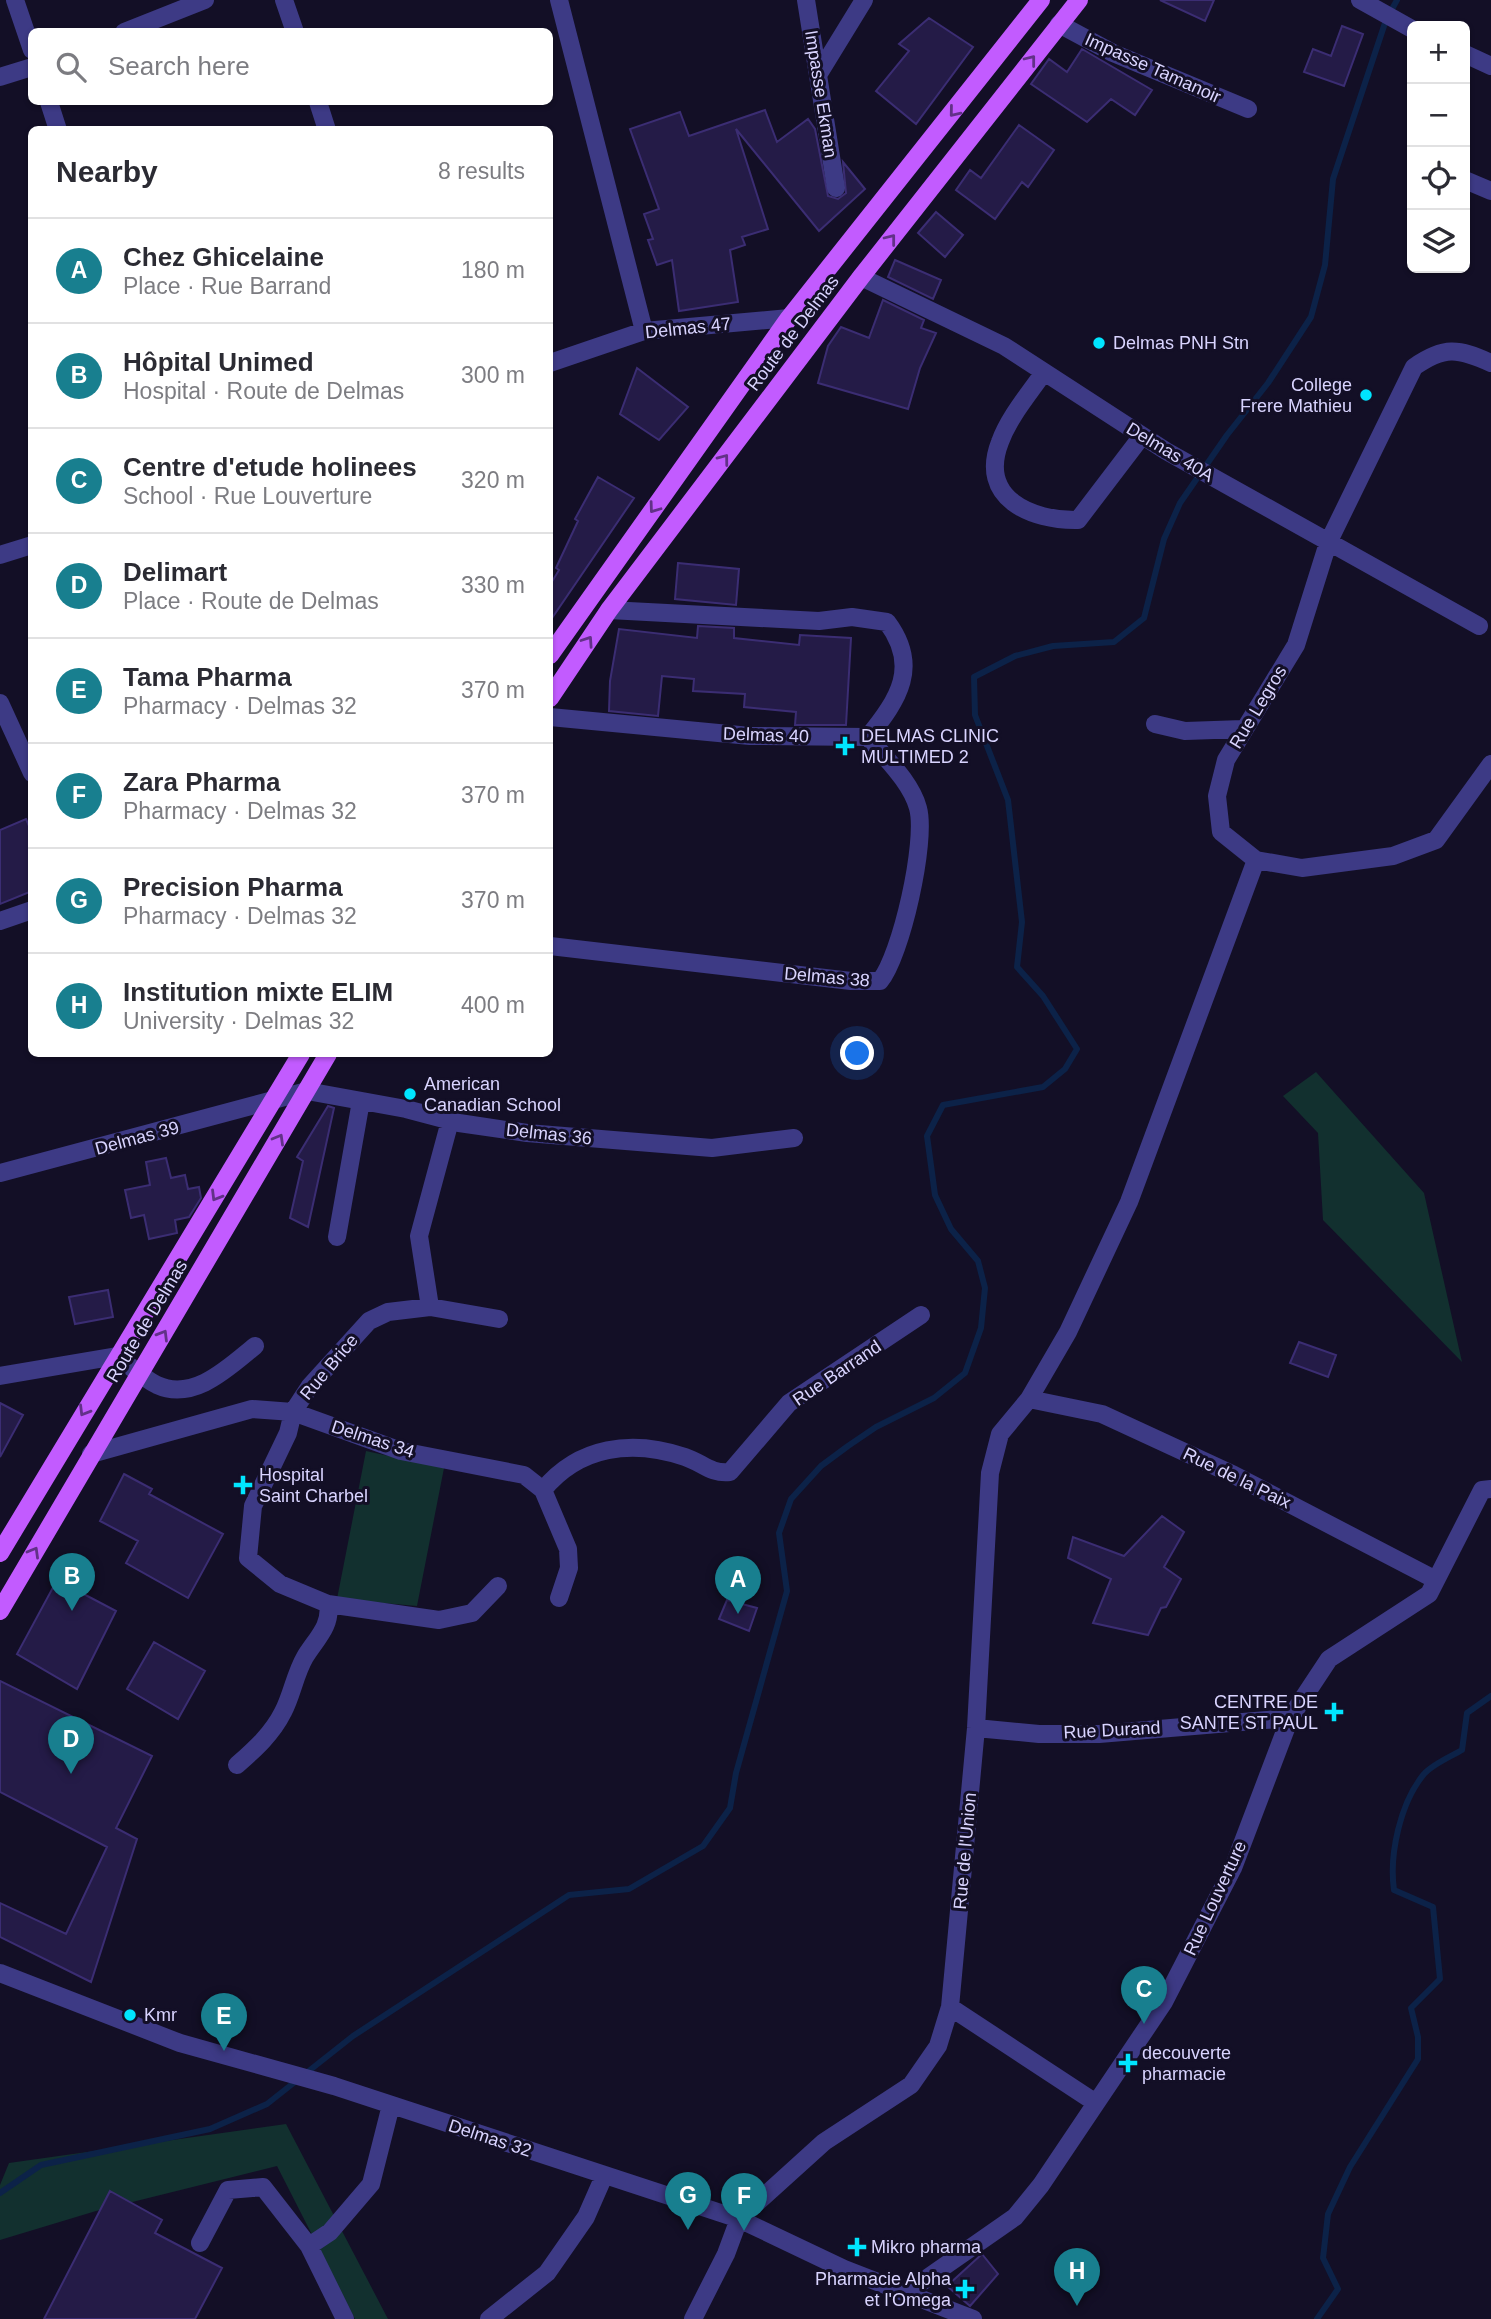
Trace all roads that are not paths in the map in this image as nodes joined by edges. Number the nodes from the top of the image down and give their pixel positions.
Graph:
1 (15, 0) edge
2 (205, 0) edge
3 (285, 0) edge
4 (559, 0) edge
5 (806, 0) edge
6 (864, 0) edge
7 (1041, 0) edge
8 (1079, 0) edge
9 (1360, 0) edge
10 (1059, 24) junction
11 (1407, 26) edge
12 (134, 28) edge
13 (294, 28) edge
14 (28, 38) edge
15 (1470, 56) edge
16 (1491, 66) edge
17 (28, 68) edge
18 (818, 75) junction
19 (0, 78) edge
20 (50, 105) edge
21 (319, 105) edge
22 (1248, 109) dead end
23 (57, 126) edge
24 (326, 126) edge
25 (1470, 182) edge
26 (836, 188) dead end
27 (1491, 191) edge
28 (861, 277) junction
29 (789, 318) junction
30 (644, 331) junction
31 (553, 362) edge
32 (1491, 363) edge
33 (1044, 372) junction
34 (1142, 436) junction
35 (1328, 543) junction
36 (28, 546) edge
37 (0, 555) edge
38 (609, 610) junction
39 (1479, 626) dead end
40 (553, 651) edge
41 (553, 694) edge
42 (0, 703) edge
43 (553, 717) edge
44 (1155, 724) dead end
45 (1243, 730) junction
46 (868, 737) junction
47 (28, 764) edge
48 (1491, 764) edge
49 (1256, 860) junction
50 (28, 912) edge
51 (0, 921) edge
52 (553, 946) edge
53 (299, 1057) edge
54 (326, 1057) edge
55 (307, 1091) junction
56 (361, 1101) junction
57 (273, 1102) junction
58 (450, 1121) junction
59 (794, 1138) dead end
60 (0, 1173) edge
61 (337, 1237) dead end
62 (430, 1307) junction
63 (921, 1315) dead end
64 (499, 1319) dead end
65 (255, 1346) dead end
66 (117, 1356) junction
67 (140, 1373) junction
68 (0, 1376) edge
69 (1029, 1399) junction
70 (293, 1412) junction
71 (90, 1454) junction
72 (1491, 1489) edge
73 (543, 1490) junction
74 (0, 1553) edge
75 (1436, 1580) junction
76 (498, 1586) dead end
77 (559, 1598) dead end
78 (328, 1604) junction
79 (0, 1611) edge
80 (1290, 1718) junction
81 (976, 1728) junction
82 (237, 1765) dead end
83 (0, 1973) edge
84 (950, 2007) junction
85 (1096, 2103) junction
86 (391, 2105) junction
87 (604, 2176) junction
88 (739, 2219) junction
89 (200, 2243) dead end
90 (309, 2246) junction
91 (906, 2292) junction
92 (345, 2319) edge
93 (489, 2319) edge
94 (693, 2319) edge
95 (973, 2319) edge

1 - 14 street
2 - 12 street
3 - 13 street
4 - 30 street
5 - 18 street, Impasse Ekman
6 - 18 street
7 -> 29 main road, Route de Delmas
8 - 10 main road, Route de Delmas
9 - 11 street
10 - 22 street, Impasse Tamanoir
28 -> 10 main road, Route de Delmas
15 - 16 street
17 - 19 street
18 - 26 street, Impasse Ekman
20 - 23 street
21 - 24 street
25 - 27 street
28 - 33 street, Delmas 40A
38 -> 28 main road, Route de Delmas
29 - 30 street, Delmas 47
29 -> 40 main road, Route de Delmas
30 - 31 street, Delmas 47
32 - 35 street, Rue Legros
33 - 34 street, Delmas 40A
33 - 34 street
34 - 35 street, Delmas 40A
35 - 39 street, Delmas 40A
35 - 45 street, Rue Legros
36 - 37 street
41 -> 38 main road, Route de Delmas
38 - 46 street
42 - 47 street
43 - 46 street, Delmas 40
44 - 45 street
45 - 49 street, Rue Legros
46 - 52 street, Delmas 38
48 - 49 street, Rue Legros
49 - 69 street, Rue de l'Union
50 - 51 street
53 - 57 main road, Route de Delmas
54 - 55 main road, Route de Delmas
55 - 56 street, Delmas 36
55 - 57 street, Delmas 39
67 -> 55 main road, Route de Delmas
56 - 58 street, Delmas 36
56 - 61 street
57 - 60 street, Delmas 39
57 -> 66 main road, Route de Delmas
58 - 59 street, Delmas 36
58 - 62 street
62 - 64 street, Rue Brice
62 - 70 street, Rue Brice
63 - 73 street, Rue Barrand
65 - 67 street
66 - 67 street
66 - 68 street
66 -> 74 main road, Route de Delmas
67 - 71 main road, Route de Delmas
69 - 75 street, Rue de la Paix
69 - 81 street, Rue de l'Union
70 - 71 street, Delmas 34
70 - 73 street, Delmas 34
70 - 78 street, Rue Brice
79 -> 71 main road, Route de Delmas
72 - 75 street, Rue Louverture
73 - 77 street
75 - 80 street, Rue Louverture
76 - 78 street, Rue Brice
78 - 82 street
80 - 81 street, Rue Durand
80 - 85 street, Rue Louverture
81 - 84 street, Rue de l'Union
83 - 86 street, Delmas 32
84 - 85 street
84 - 88 street, Rue de l'Union
85 - 91 street, Rue Louverture
86 - 87 street, Delmas 32
86 - 90 street
87 - 88 street, Delmas 32
87 - 93 street
88 - 91 street, Delmas 32
88 - 94 street
89 - 90 street
90 - 92 street
91 - 95 street, Delmas 32

